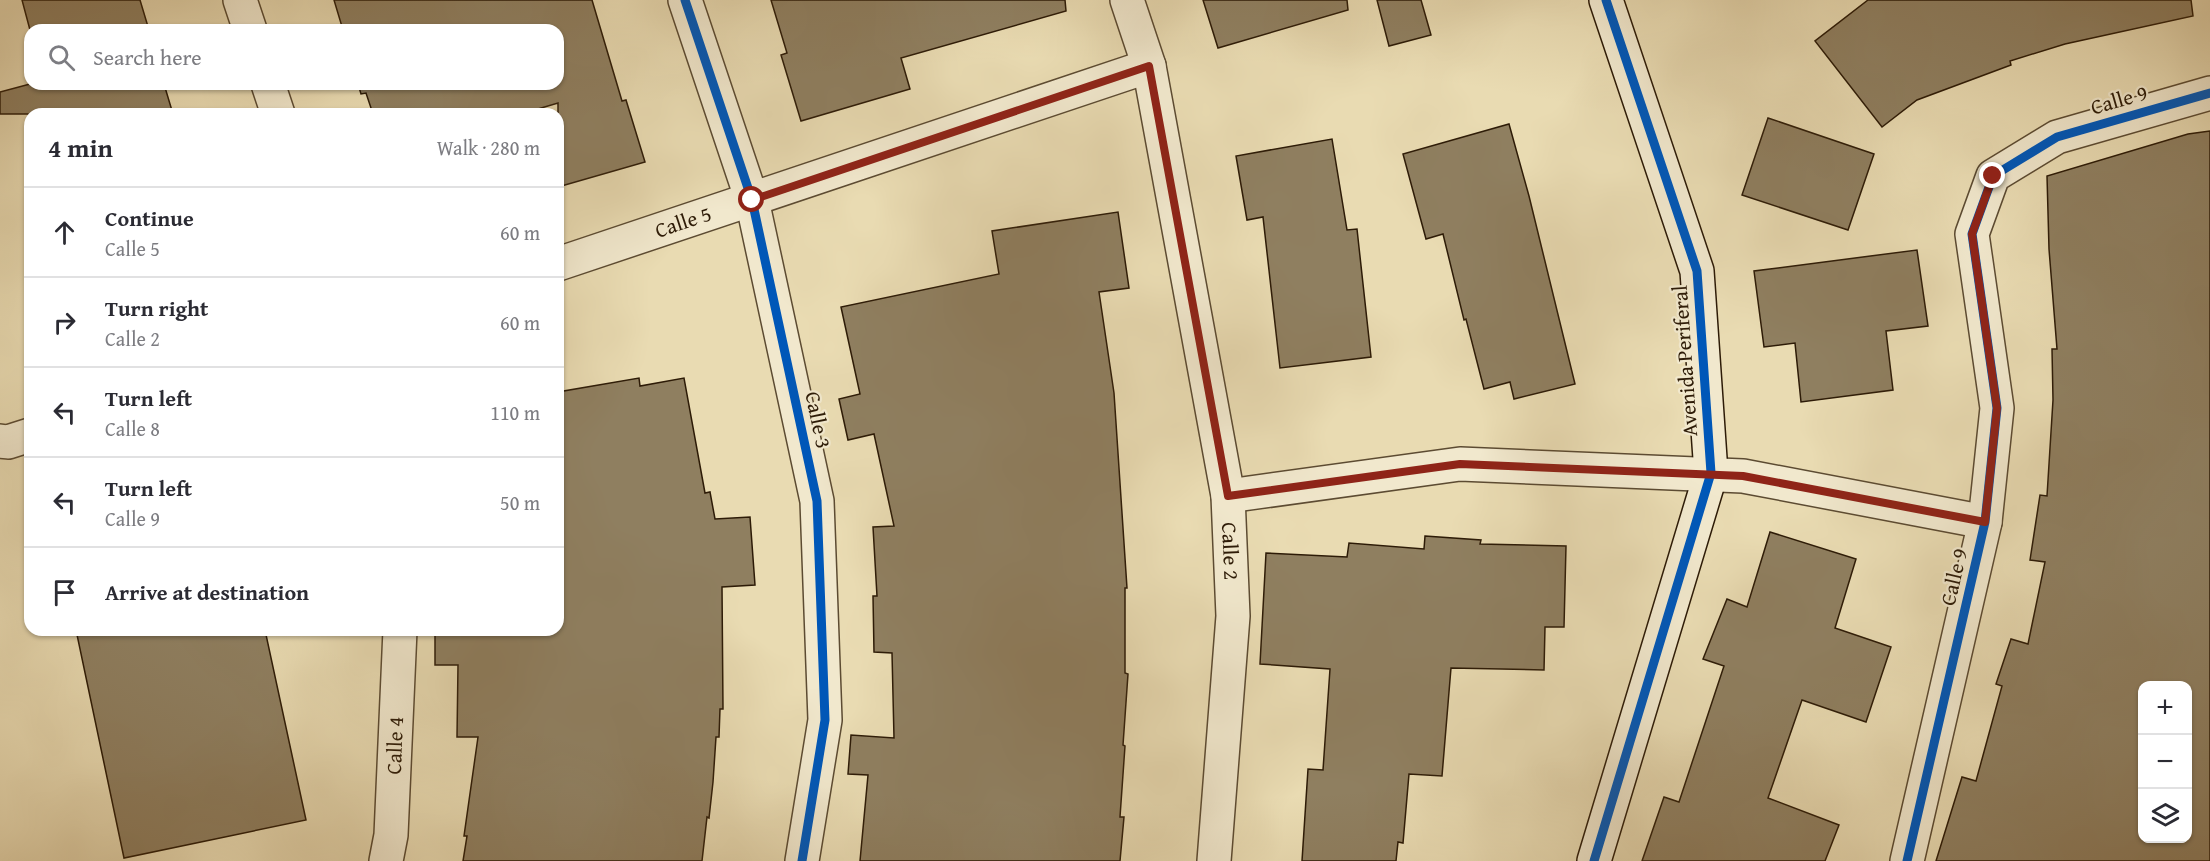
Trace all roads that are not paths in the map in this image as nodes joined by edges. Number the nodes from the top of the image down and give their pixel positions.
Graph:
1 (240, 0) edge
2 (685, 0) edge
3 (1127, 0) edge
4 (1606, 0) edge
5 (248, 24) edge
6 (1149, 66) junction
7 (270, 90) edge
8 (2210, 93) edge
9 (276, 108) edge
10 (752, 200) junction
11 (564, 262) edge
12 (24, 437) edge
13 (0, 441) edge
14 (1711, 473) junction
15 (1228, 496) junction
16 (1985, 522) junction
17 (400, 636) edge
18 (386, 861) edge
19 (802, 861) edge
20 (1214, 861) edge
21 (1594, 861) edge
22 (1907, 861) edge

1 - 5 street
2 - 10 street, Calle 3
3 - 6 street, Calle 2
4 - 14 street, Avenida Periferal
6 - 10 street, Calle 5
6 - 15 street, Calle 2
7 - 9 street
8 - 16 street, Calle 9
10 - 11 street, Calle 5
10 - 19 street, Calle 3
12 - 13 street
14 - 15 street
14 - 16 street
14 - 21 street, Avenida Periferal
15 - 20 street, Calle 2
16 - 22 street, Calle 9
17 - 18 street, Calle 4

